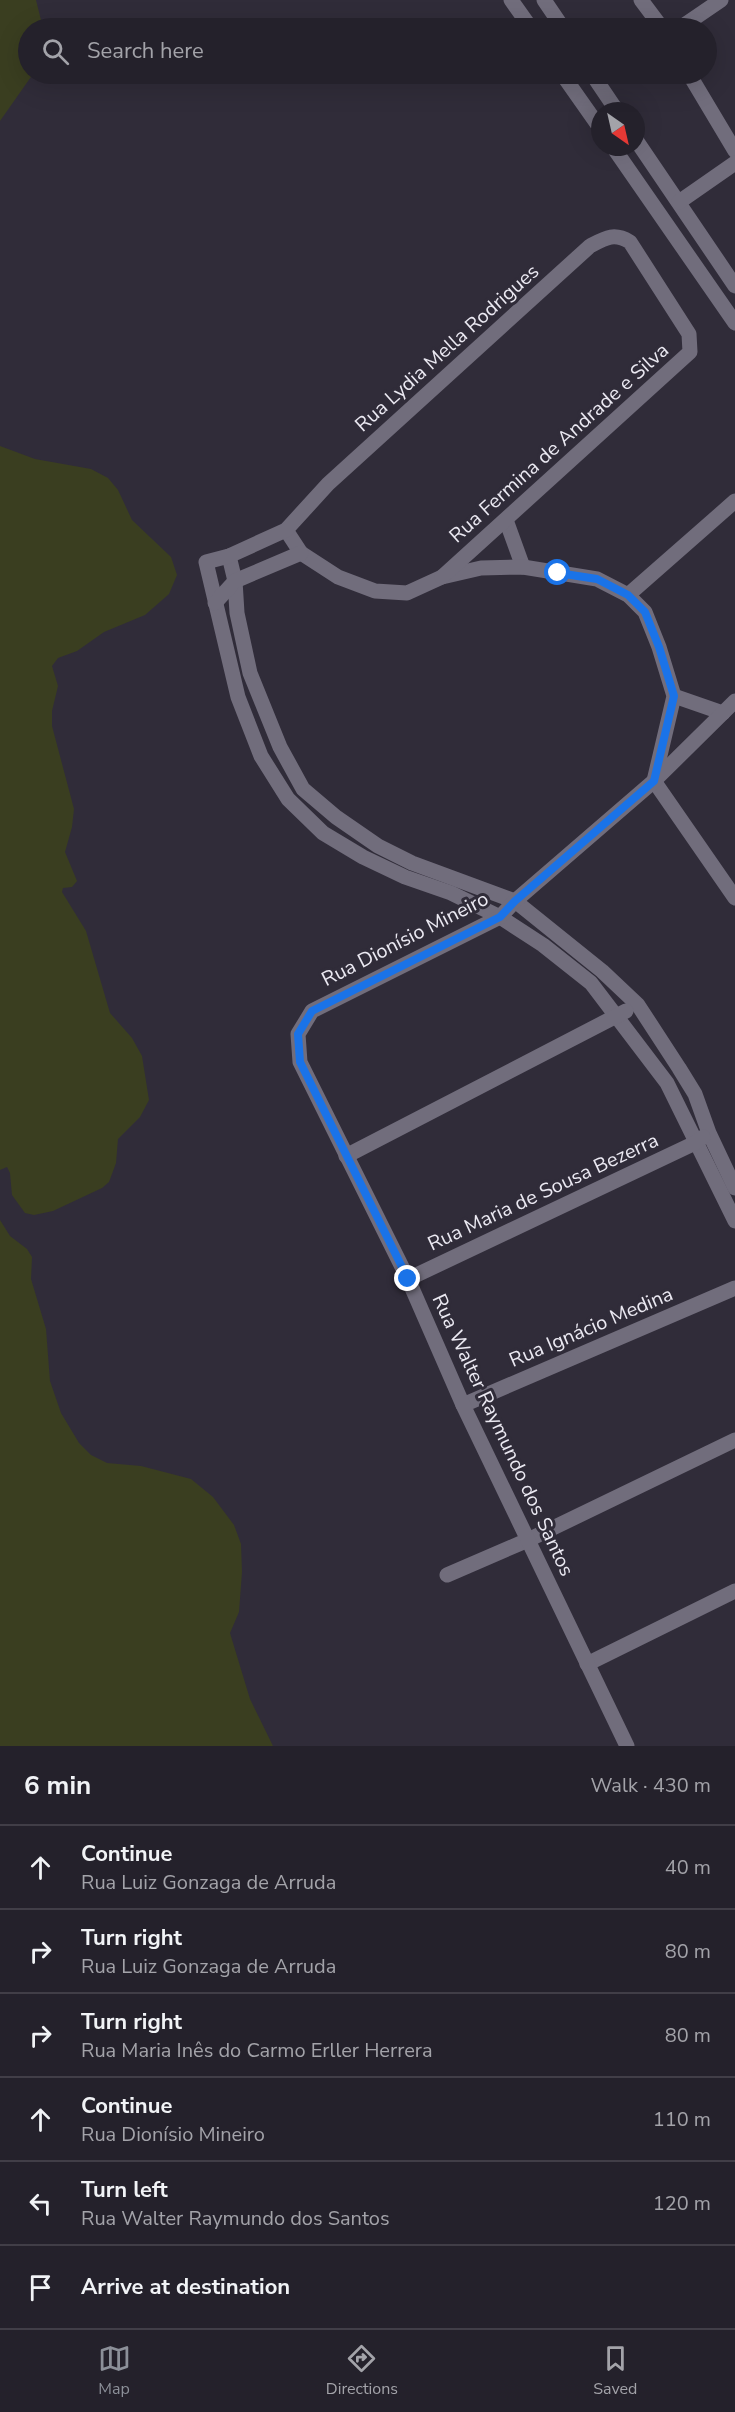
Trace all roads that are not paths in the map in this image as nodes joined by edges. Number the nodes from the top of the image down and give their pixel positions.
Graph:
1 (512, 0) edge
2 (544, 0) edge
3 (642, 0) edge
4 (721, 0) edge
5 (524, 18) edge
6 (556, 18) edge
7 (655, 18) edge
8 (695, 18) edge
9 (569, 84) edge
10 (599, 84) edge
11 (695, 84) edge
12 (611, 102) edge
13 (591, 115) edge
14 (735, 151) edge
15 (645, 153) edge
16 (619, 156) edge
17 (735, 164) edge
18 (679, 202) junction
19 (735, 286) edge
20 (734, 320) edge
21 (689, 334) joint
22 (735, 501) edge
23 (506, 520) junction
24 (286, 530) junction
25 (301, 554) junction
26 (229, 556) junction
27 (523, 567) junction
28 (442, 577) junction
29 (235, 581) junction
30 (628, 595) junction
31 (215, 603) junction
32 (674, 696) junction
33 (735, 701) edge
34 (723, 713) junction
35 (654, 781) junction
36 (735, 898) edge
37 (515, 901) junction
38 (500, 917) junction
39 (638, 1005) junction
40 (312, 1011) joint
41 (617, 1016) junction
42 (709, 1133) junction
43 (695, 1143) junction
44 (346, 1156) junction
45 (735, 1188) edge
46 (735, 1221) edge
47 (408, 1279) junction
48 (735, 1288) edge
49 (463, 1405) junction
50 (735, 1440) edge
51 (528, 1540) junction
52 (447, 1575) dead end
53 (735, 1591) edge
54 (587, 1664) junction
55 (627, 1746) edge

1 - 5 street
2 - 6 street
3 - 7 street
4 - 8 street
9 - 13 street
10 - 12 street
11 - 14 street
15 - 18 street
16 - 20 street
17 - 18 street
18 - 19 street
21 - 23 street, Rua Fermina de Andrade e Silva
21 - 24 street, Rua Lydia Mella Rodrigues
22 - 30 street
23 - 27 street
23 - 28 street, Rua Fermina de Andrade e Silva
24 - 25 street
24 - 26 street, Rua Lydia Mella Rodrigues
25 - 28 street
25 - 29 street
26 - 29 street
26 - 31 street, Rua Lydia Mella Rodrigues
27 - 28 street
27 - 30 street
29 - 31 street
29 - 37 street
30 - 32 street
31 - 38 street
32 - 34 street
32 - 35 street
33 - 34 street, Rua Dionísio Mineiro
34 - 35 street, Rua Dionísio Mineiro
35 - 36 street
35 - 37 street, Rua Dionísio Mineiro
37 - 38 street, Rua Dionísio Mineiro
37 - 39 street
38 - 40 street, Rua Dionísio Mineiro
38 - 41 street
39 - 41 street
39 - 42 street
40 - 44 street, Rua Walter Raymundo dos Santos
41 - 43 street
41 - 44 street
42 - 43 street, Rua Maria de Sousa Bezerra
42 - 45 street
43 - 46 street
43 - 47 street, Rua Maria de Sousa Bezerra
44 - 47 street, Rua Walter Raymundo dos Santos
47 - 49 street, Rua Walter Raymundo dos Santos
48 - 49 street, Rua Ignácio Medina
49 - 51 street, Rua Walter Raymundo dos Santos
50 - 51 street
51 - 52 street
51 - 54 street, Rua Walter Raymundo dos Santos
53 - 54 street
54 - 55 street, Rua Walter Raymundo dos Santos

